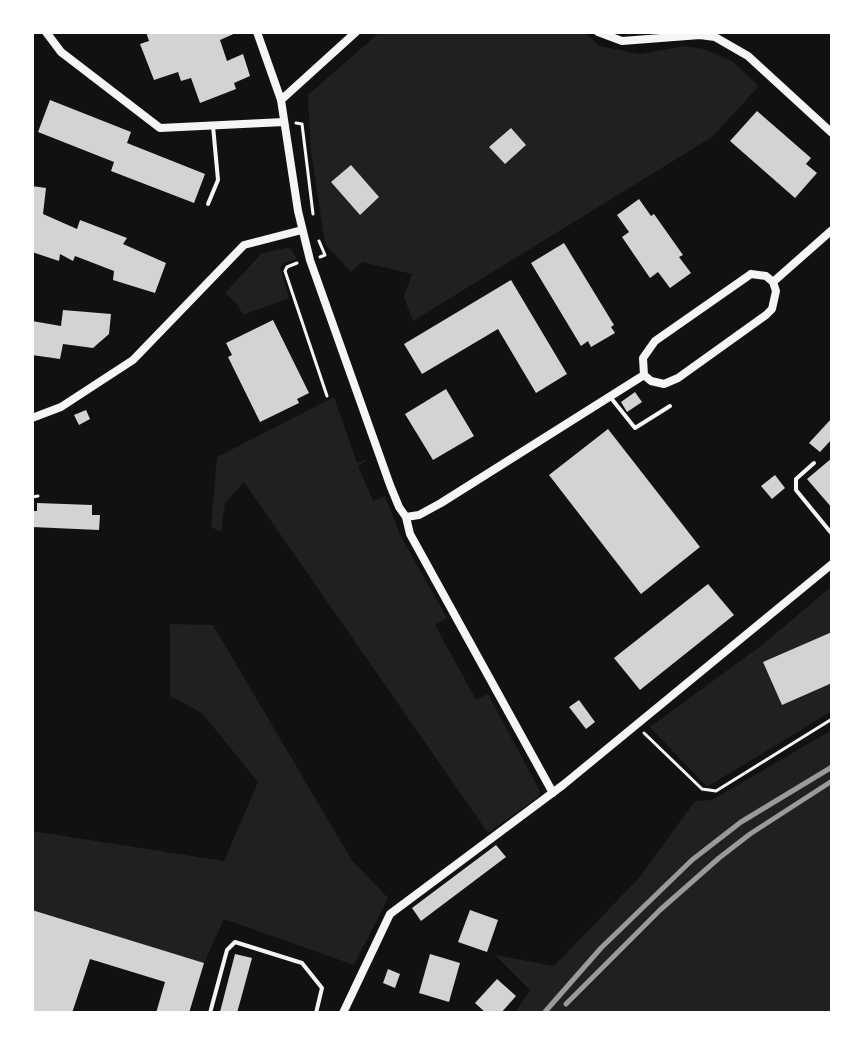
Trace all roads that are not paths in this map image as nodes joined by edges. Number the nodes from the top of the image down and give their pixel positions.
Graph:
1 (46, 32) edge
2 (257, 32) edge
3 (356, 32) edge
4 (598, 32) edge
5 (281, 100) junction
6 (284, 122) junction
7 (213, 126) junction
8 (832, 133) edge
9 (208, 204) dead end
10 (302, 230) junction
11 (832, 230) edge
12 (773, 282) junction
13 (644, 375) junction
14 (610, 396) junction
15 (670, 406) dead end
16 (32, 418) edge
17 (814, 463) dead end
18 (406, 517) junction
19 (832, 534) edge
20 (832, 564) edge
21 (553, 793) junction
22 (210, 1013) edge
23 (316, 1013) edge
24 (343, 1013) edge

1 - 7 street
2 - 5 street
3 - 5 street
4 - 8 street
5 - 6 street
6 - 7 street
6 - 10 street
7 - 9 lane
10 - 16 street
10 - 18 street
11 - 12 street
12 - 13 street
12 - 13 street
13 - 14 street
14 - 15 lane
14 - 18 street
17 - 19 lane
18 - 21 street
20 - 21 street
21 - 24 street
22 - 23 lane

